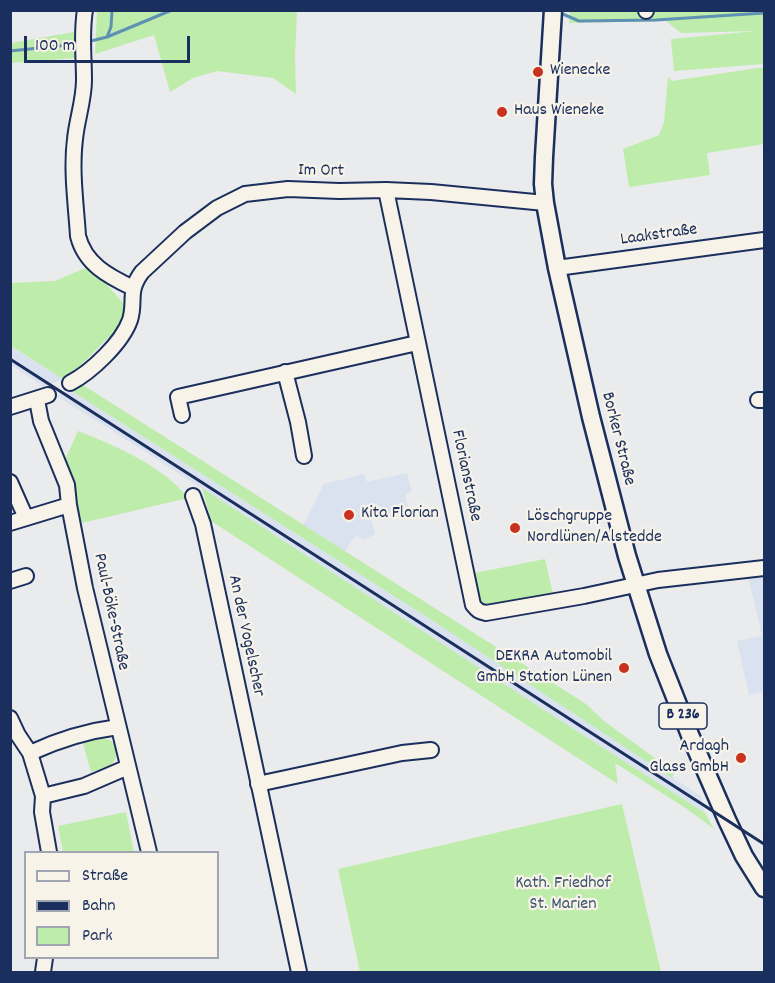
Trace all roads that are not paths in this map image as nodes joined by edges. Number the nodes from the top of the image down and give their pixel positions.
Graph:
1 (86, 10) edge
2 (553, 13) edge
3 (386, 190) junction
4 (545, 203) junction
5 (765, 240) edge
6 (557, 268) junction
7 (133, 288) junction
8 (417, 343) junction
9 (285, 372) junction
10 (70, 383) dead end
11 (10, 406) edge
12 (182, 415) dead end
13 (304, 456) dead end
14 (10, 482) edge
15 (193, 496) dead end
16 (69, 505) junction
17 (26, 518) junction
18 (10, 523) edge
19 (765, 568) edge
20 (26, 576) dead end
21 (10, 580) edge
22 (636, 585) junction
23 (10, 718) edge
24 (117, 727) junction
25 (431, 750) dead end
26 (30, 753) junction
27 (128, 767) junction
28 (258, 784) junction
29 (43, 795) junction
30 (49, 851) edge
31 (149, 851) edge
32 (765, 888) edge
33 (299, 972) edge

1 - 7 street
2 - 4 main road, Borker Straße / B 236
3 - 4 street, Im Ort
3 - 7 street, Im Ort
3 - 8 street, Florianstraße
4 - 6 main road, Borker Straße / B 236
5 - 6 street, Laakstraße
6 - 22 main road, Borker Straße / B 236
7 - 10 street
8 - 9 street
8 - 22 street, Florianstraße
9 - 12 street
9 - 13 street
11 - 16 street, Paul-Böke-Straße
14 - 17 street
15 - 28 street, An der Vogelscher
16 - 17 street
16 - 24 street, Paul-Böke-Straße
17 - 18 street
19 - 22 street
20 - 21 street
22 - 32 main road, Borker Straße / B 236
23 - 26 street
24 - 26 street
24 - 27 street, Paul-Böke-Straße
25 - 28 street
26 - 29 street
27 - 29 street
27 - 31 street, Paul-Böke-Straße
28 - 33 street, An der Vogelscher
29 - 30 street

